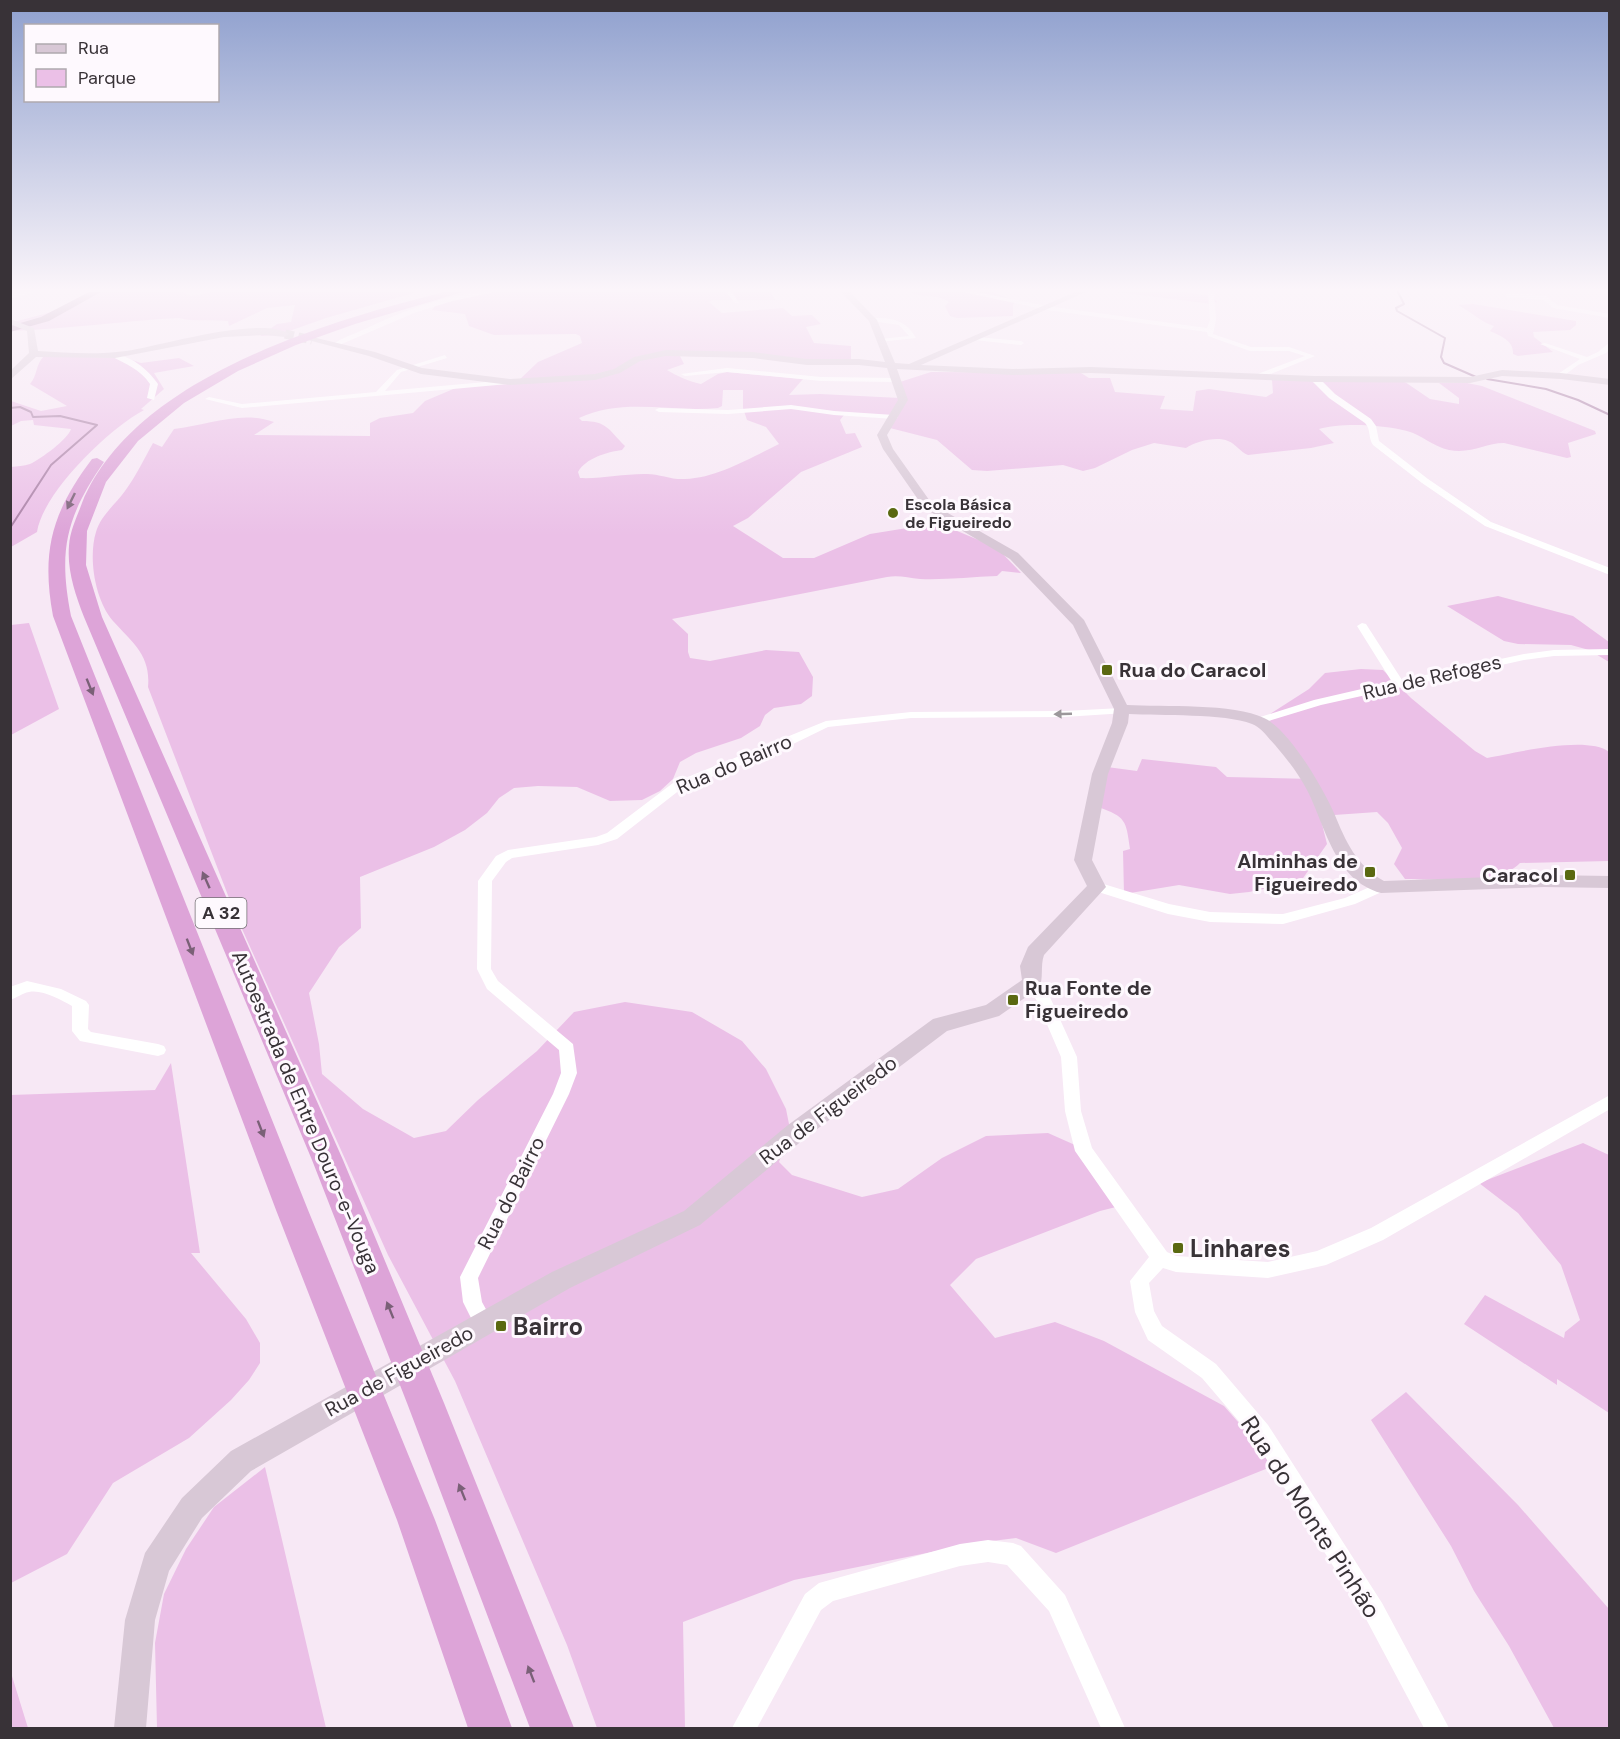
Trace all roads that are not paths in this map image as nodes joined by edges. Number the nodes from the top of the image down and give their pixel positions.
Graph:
1 (146, 373) edge
2 (212, 373) edge
3 (227, 373) edge
4 (397, 373) edge
5 (440, 373) edge
6 (609, 373) edge
7 (694, 373) edge
8 (760, 373) edge
9 (882, 373) edge
10 (894, 373) edge
11 (1166, 373) edge
12 (1268, 373) edge
13 (1497, 373) edge
14 (1519, 373) edge
15 (1564, 373) edge
16 (685, 374) dead end
17 (1561, 376) junction
18 (1258, 377) junction
19 (1315, 379) junction
20 (510, 381) junction
21 (1610, 382) edge
22 (378, 393) junction
23 (151, 398) dead end
24 (209, 399) dead end
25 (659, 410) dead end
26 (894, 417) junction
27 (1610, 572) edge
28 (1362, 626) dead end
29 (1610, 652) edge
30 (1399, 684) junction
31 (1122, 710) junction
32 (1258, 721) junction
33 (1610, 882) edge
34 (1097, 887) junction
35 (1381, 887) junction
36 (1032, 982) junction
37 (10, 995) edge
38 (158, 1050) dead end
39 (1610, 1101) edge
40 (1160, 1258) junction
41 (483, 1324) junction
42 (130, 1728) edge
43 (490, 1728) edge
44 (552, 1728) edge
45 (744, 1728) edge
46 (1113, 1728) edge
47 (1437, 1728) edge

1 - 23 street
2 -> 43 highway, A 32
44 -> 3 highway, Autoestrada de Entre Douro-e-Vouga / A 32
4 - 22 street
5 - 20 street
6 - 20 street
7 - 16 street
8 - 9 street
10 - 26 street
11 - 18 street
12 - 18 street
13 - 19 street
14 - 17 street
15 - 17 street
17 - 21 street
18 - 19 street
19 - 27 street
20 - 22 street
22 - 24 street
25 - 26 street
26 - 31 street
28 - 30 street
29 - 30 street, Rua de Refoges
30 - 32 street, Rua de Refoges
31 - 32 street
31 - 34 street
31 -> 41 street, Rua do Bairro
32 - 35 street
33 - 35 street
34 - 35 street
34 - 36 street
36 - 40 street
36 - 41 street, Rua de Figueiredo
37 - 38 street
39 - 40 street
40 - 47 street, Rua do Monte Pinhão
41 - 42 street, Rua de Figueiredo
45 - 46 street

